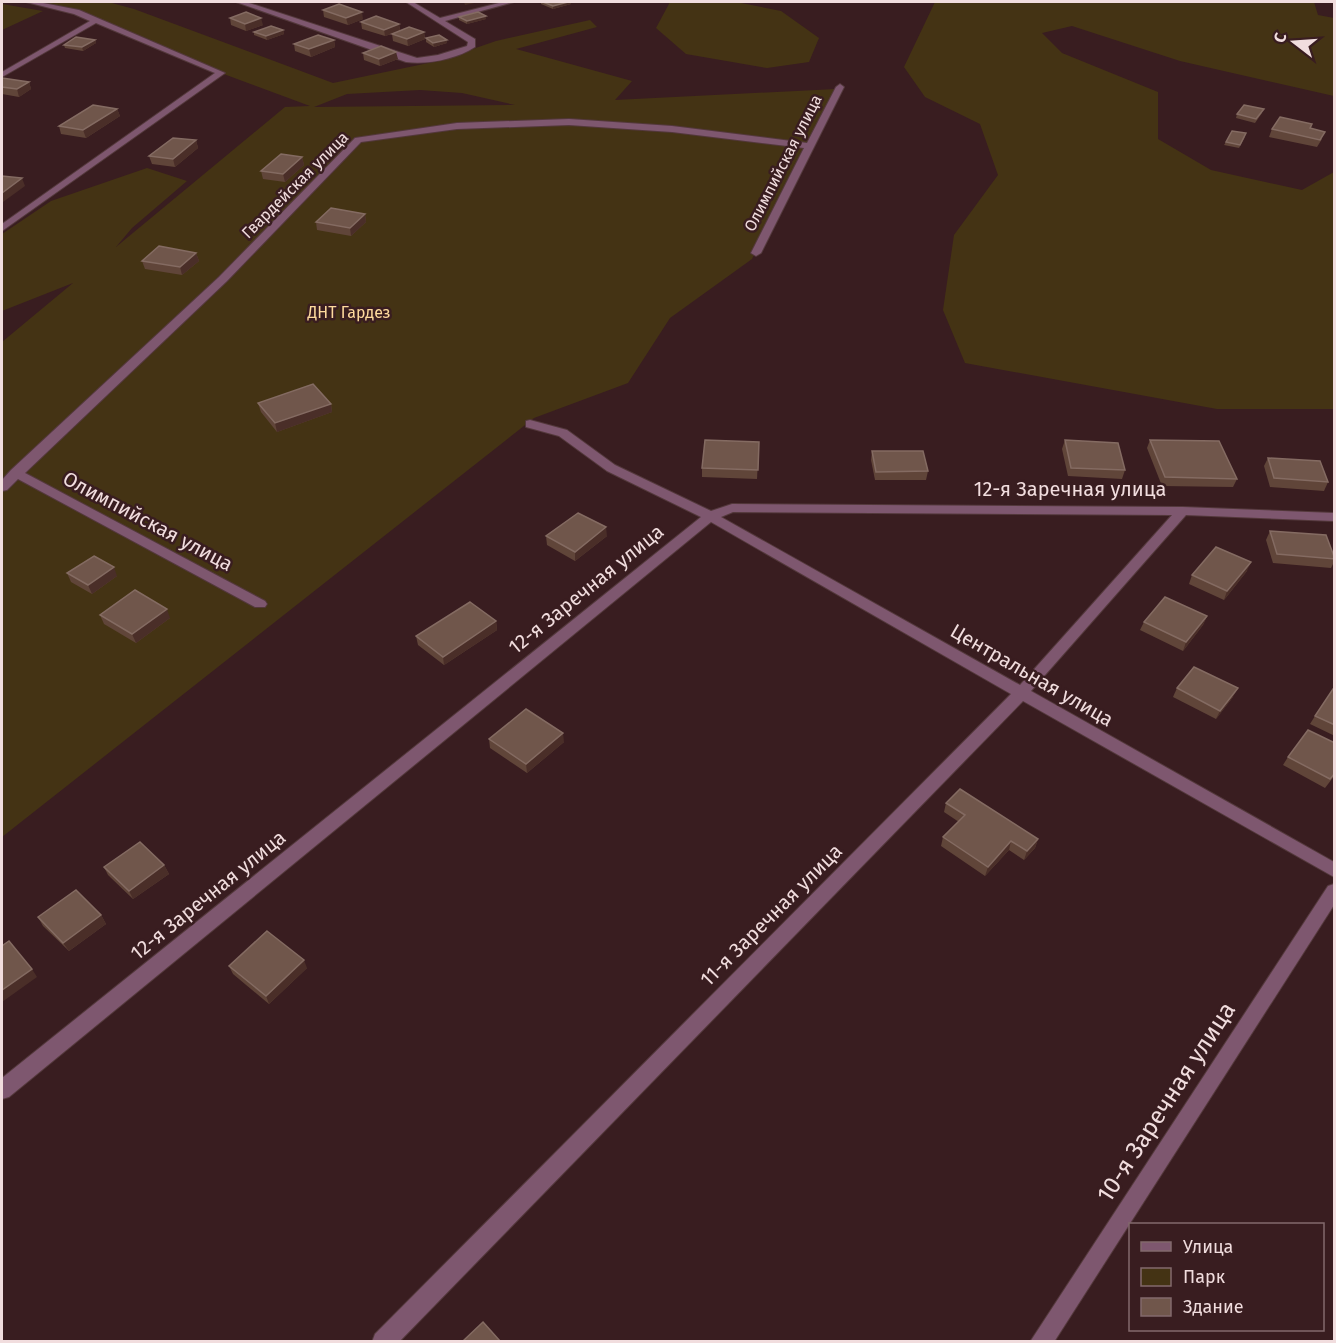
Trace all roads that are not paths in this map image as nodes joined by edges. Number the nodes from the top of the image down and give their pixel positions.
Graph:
1 (30, 2) edge
2 (240, 2) edge
3 (409, 2) edge
4 (510, 2) edge
5 (440, 20) junction
6 (95, 21) junction
7 (2, 75) edge
8 (840, 87) dead end
9 (808, 146) junction
10 (2, 228) edge
11 (756, 253) dead end
12 (530, 424) dead end
13 (16, 473) junction
14 (2, 487) edge
15 (1183, 511) junction
16 (710, 516) junction
17 (1335, 517) edge
18 (260, 604) dead end
19 (1021, 693) junction
20 (1335, 870) edge
21 (1335, 891) edge
22 (2, 1090) edge
23 (383, 1341) edge
24 (1041, 1341) edge

1 - 6 street
2 - 5 street
3 - 5 street
4 - 5 street
6 - 7 street
6 - 10 street
8 - 9 street, Олимпийская улица
9 - 11 street, Олимпийская улица
9 - 13 street, Гвардейская улица
12 - 16 street, Центральная улица
13 - 14 street, Гвардейская улица
13 - 18 street, Олимпийская улица
15 - 16 street, 12-я Заречная улица
15 - 17 street, 12-я Заречная улица
15 - 19 street, 11-я Заречная улица
16 - 19 street, Центральная улица
16 - 22 street, 12-я Заречная улица
19 - 20 street, Центральная улица
19 - 23 street, 11-я Заречная улица
21 - 24 street, 10-я Заречная улица

